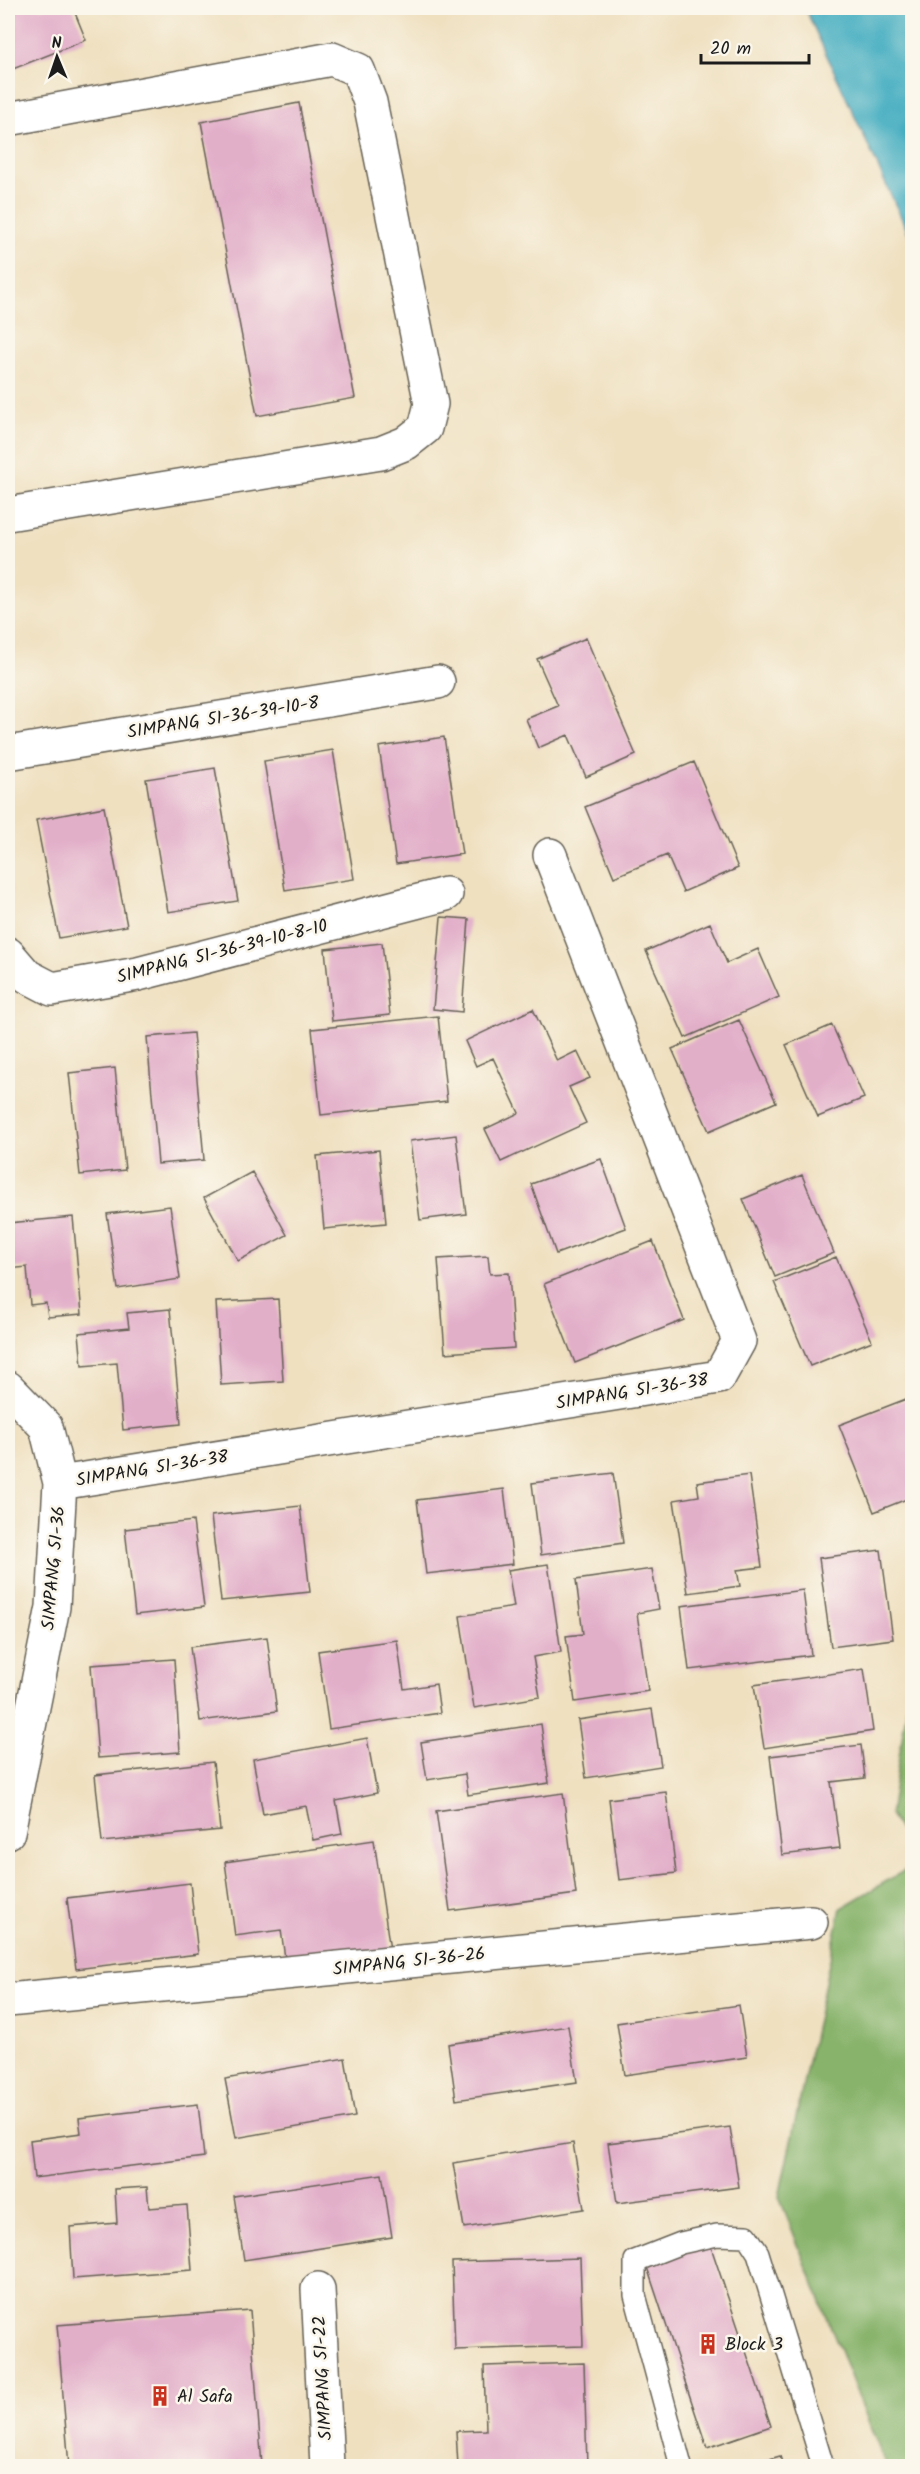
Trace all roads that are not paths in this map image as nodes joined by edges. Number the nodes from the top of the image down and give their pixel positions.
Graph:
1 (8, 119) edge
2 (8, 514) edge
3 (438, 682) dead end
4 (8, 753) edge
5 (550, 855) dead end
6 (446, 894) dead end
7 (8, 954) edge
8 (8, 1389) edge
9 (60, 1483) junction
10 (8, 1832) edge
11 (811, 1922) dead end
12 (8, 2000) edge
13 (318, 2289) dead end
14 (327, 2466) edge
15 (681, 2466) edge
16 (823, 2466) edge

1 - 2 street
3 - 4 street, SIMPANG 51-36-39-10-8
5 - 9 street, SIMPANG 51-36-38
6 - 7 street, SIMPANG 51-36-39-10-8-10
8 - 9 street, SIMPANG 51-36
9 - 10 street, SIMPANG 51-36
11 - 12 street, SIMPANG 51-36-26
13 - 14 street, SIMPANG 51-22
15 - 16 lane

